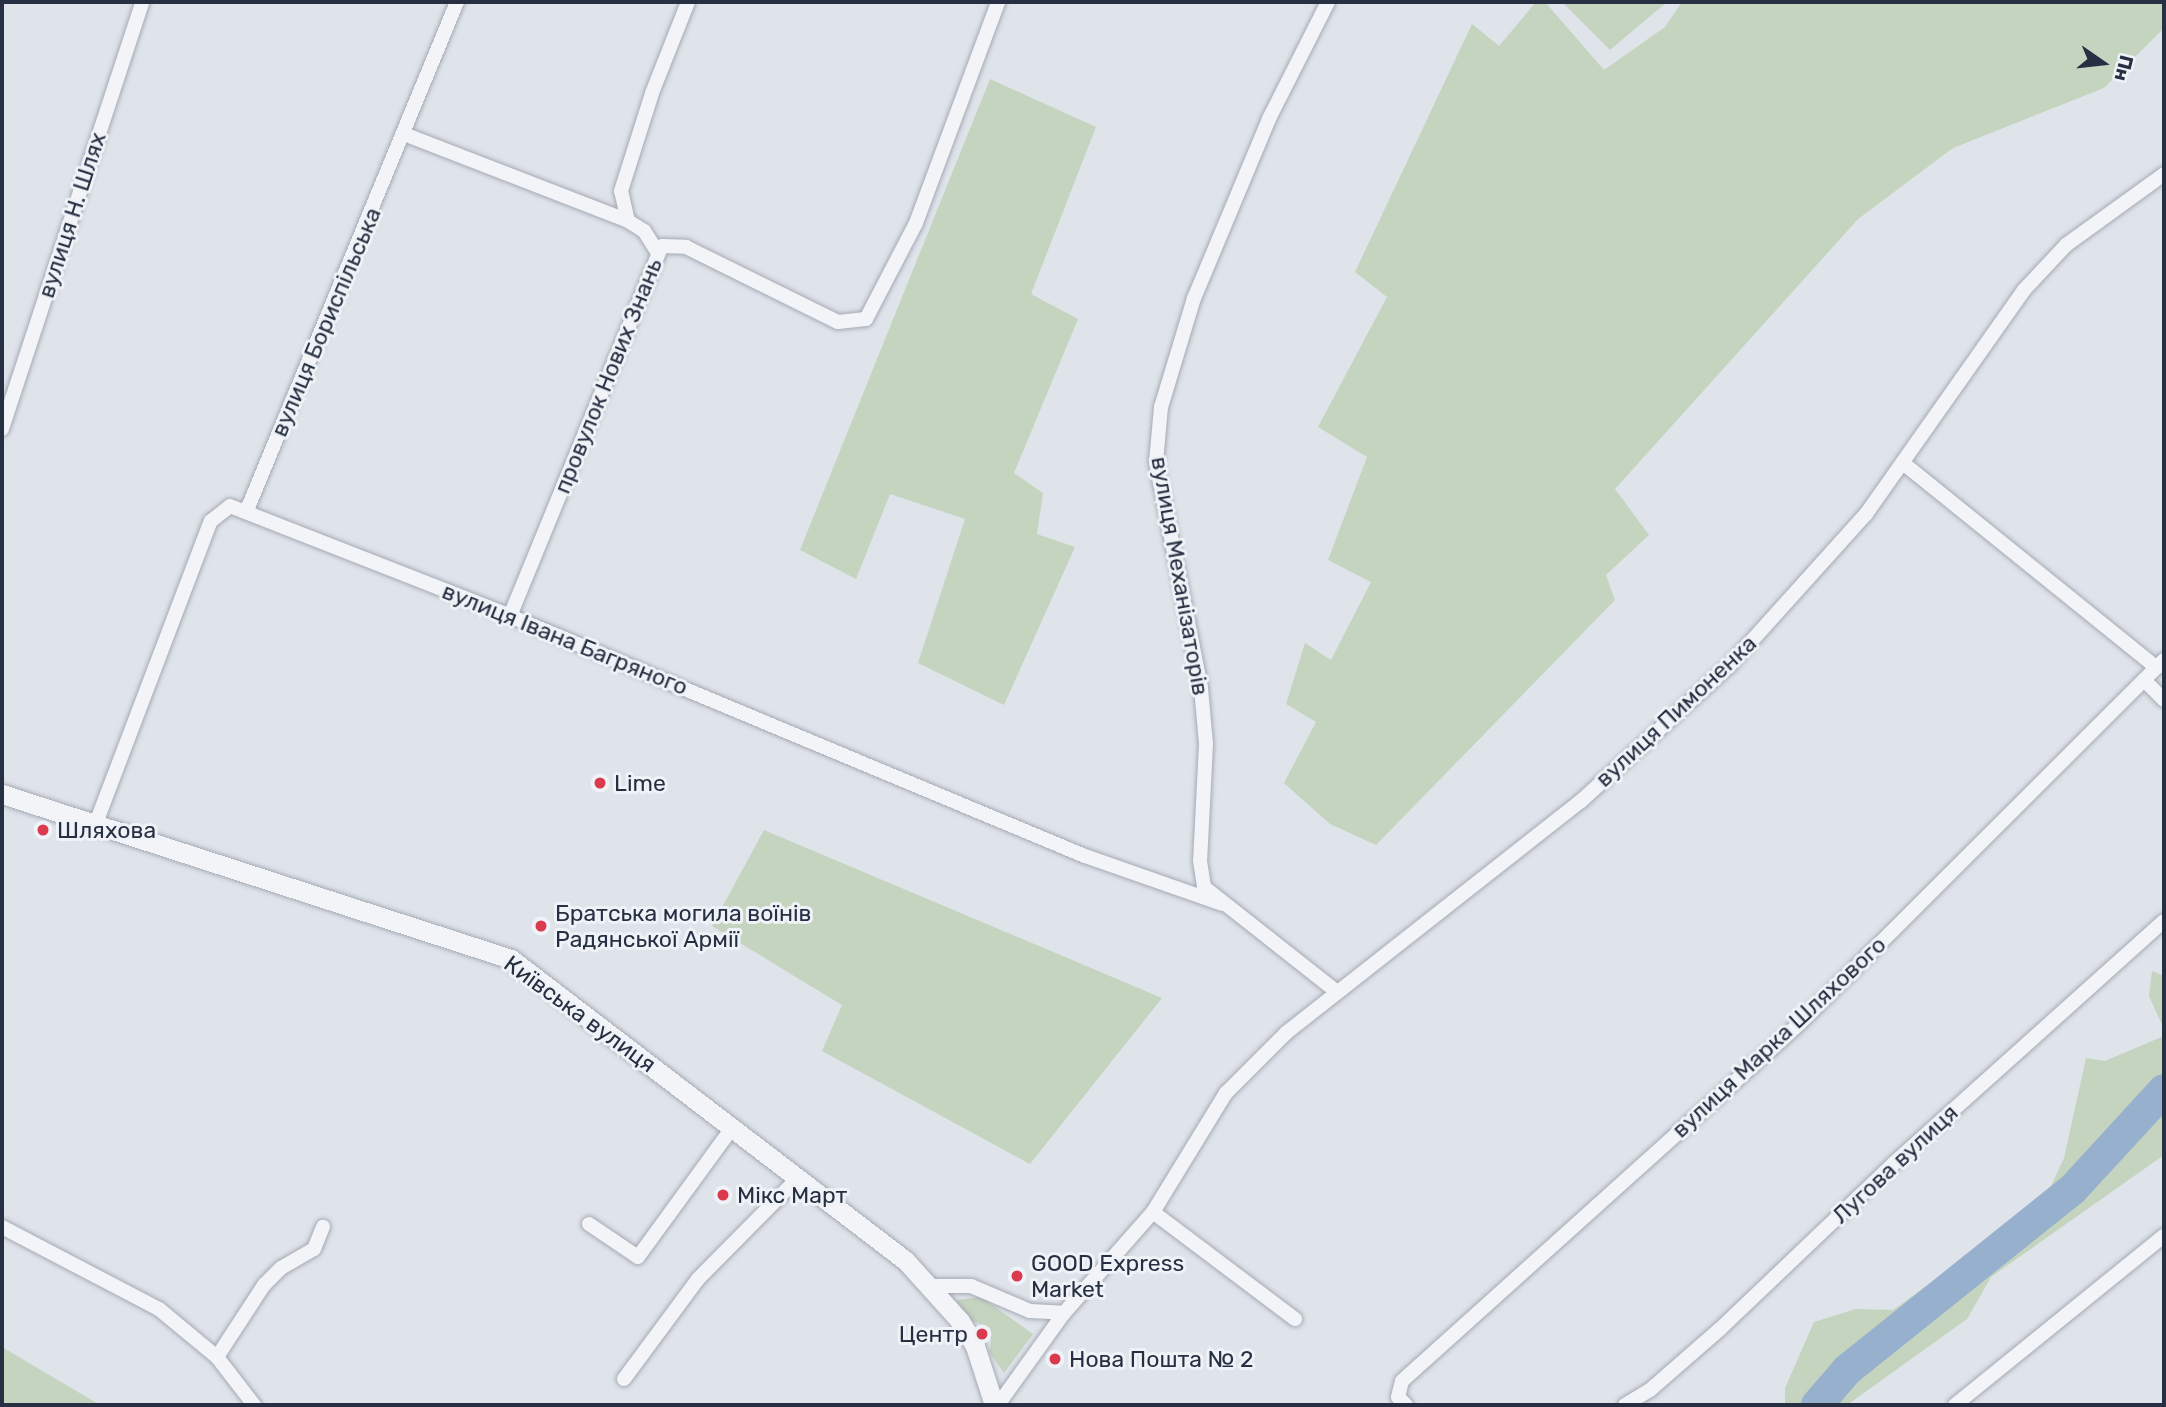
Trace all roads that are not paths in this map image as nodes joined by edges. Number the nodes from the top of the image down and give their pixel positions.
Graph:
1 (142, 2) edge
2 (457, 2) edge
3 (688, 2) edge
4 (998, 2) edge
5 (1328, 2) edge
6 (404, 134) junction
7 (2164, 174) edge
8 (628, 221) junction
9 (658, 253) junction
10 (2, 429) edge
11 (1903, 463) junction
12 (247, 510) junction
13 (510, 616) junction
14 (2161, 664) edge
15 (2144, 680) junction
16 (2164, 700) edge
17 (2, 794) edge
18 (96, 822) junction
19 (1200, 861) junction
20 (1181, 889) junction
21 (1222, 904) junction
22 (2164, 921) edge
23 (1337, 992) junction
24 (733, 1128) junction
25 (799, 1177) junction
26 (1153, 1213) junction
27 (589, 1224) dead end
28 (2, 1227) edge
29 (323, 1227) dead end
30 (2164, 1236) edge
31 (932, 1286) junction
32 (1064, 1313) junction
33 (1295, 1319) dead end
34 (217, 1357) junction
35 (624, 1380) dead end
36 (254, 1405) edge
37 (996, 1405) edge
38 (1406, 1405) edge
39 (1625, 1405) edge
40 (1955, 1405) edge

1 - 10 street, вулиця Н. Шлях
2 - 6 street, вулиця Бориспільська
3 - 8 street
4 - 9 street, провулок Нових Знань
5 - 19 street, вулиця Механізаторів
6 - 8 street
6 - 12 street, вулиця Бориспільська
7 - 11 street, вулиця Пимоненка
8 - 9 street
9 - 13 street, провулок Нових Знань
11 - 14 street
11 - 23 street, вулиця Пимоненка
12 - 13 street, вулиця Івана Багряного
12 - 18 street
13 - 20 street, вулиця Івана Багряного
14 - 15 street, вулиця Марка Шляхового
15 - 16 street
15 - 38 street, вулиця Марка Шляхового
17 - 18 street, Київська вулиця
18 - 24 street, Київська вулиця
19 - 20 street
19 - 21 street, вулиця Механізаторів
20 - 21 street, вулиця Івана Багряного
21 - 23 street, вулиця Механізаторів
22 - 39 street, Лугова вулиця
23 - 26 street, вулиця Пимоненка
24 - 25 street, Київська вулиця
24 - 27 street
25 - 31 street, Київська вулиця
25 - 35 street
26 - 32 street, вулиця Пимоненка
26 - 33 street
28 - 34 street
29 - 34 street
30 - 40 street
31 - 32 street
31 - 37 street, Київська вулиця
32 - 37 street, вулиця Пимоненка
34 - 36 street

